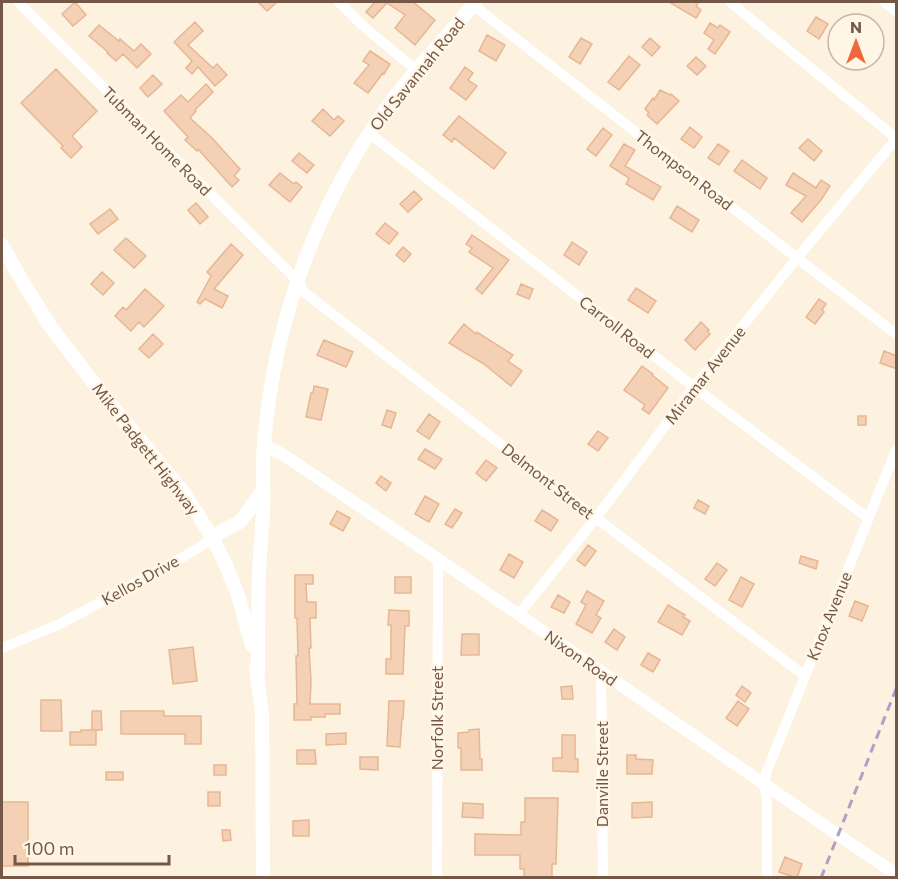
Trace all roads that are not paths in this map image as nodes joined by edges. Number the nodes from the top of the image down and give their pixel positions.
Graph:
1 (18, 2) edge
2 (339, 2) edge
3 (730, 2) edge
4 (884, 2) edge
5 (474, 3) edge
6 (897, 11) edge
7 (417, 71) junction
8 (369, 133) junction
9 (897, 138) edge
10 (2, 244) edge
11 (797, 258) junction
12 (297, 280) junction
13 (897, 334) edge
14 (694, 387) junction
15 (263, 445) junction
16 (897, 450) edge
17 (263, 490) junction
18 (596, 518) junction
19 (868, 518) junction
20 (212, 537) junction
21 (438, 559) junction
22 (519, 615) junction
23 (2, 648) edge
24 (601, 671) junction
25 (258, 675) junction
26 (805, 676) junction
27 (764, 784) junction
28 (897, 874) edge
29 (263, 878) edge
30 (437, 878) edge
31 (603, 878) edge
32 (767, 878) edge

1 - 12 street, Tubman Home Road
2 - 7 street
3 - 9 street
4 - 6 street
5 - 7 main road, Old Savannah Road
5 - 11 street, Thompson Road
7 - 8 main road, Old Savannah Road
8 - 12 main road, Old Savannah Road
8 - 14 street, Carroll Road
9 - 11 street, Miramar Avenue
10 - 20 main road, Mike Padgett Highway
11 - 13 street, Thompson Road
11 - 14 street, Miramar Avenue
12 - 15 main road, Old Savannah Road
12 - 18 street, Delmont Street
14 - 18 street, Miramar Avenue
14 - 19 street, Carroll Road
15 - 17 main road, Old Savannah Road
15 - 21 street, Nixon Road
16 - 19 street, Knox Avenue
17 - 20 main road, Kellos Drive
17 - 25 main road, Old Savannah Road
18 - 22 street, Miramar Avenue
18 - 26 street, Delmont Street
19 - 26 street, Knox Avenue
20 - 23 street, Kellos Drive
20 - 25 main road, Mike Padgett Highway
21 - 22 street, Nixon Road
21 - 30 street, Norfolk Street
22 - 24 street, Nixon Road
24 - 27 street, Nixon Road
24 - 31 street, Danville Street
25 - 29 main road, Mike Padgett Highway
26 - 27 street, Knox Avenue
27 - 28 street, Nixon Road
27 - 32 street

